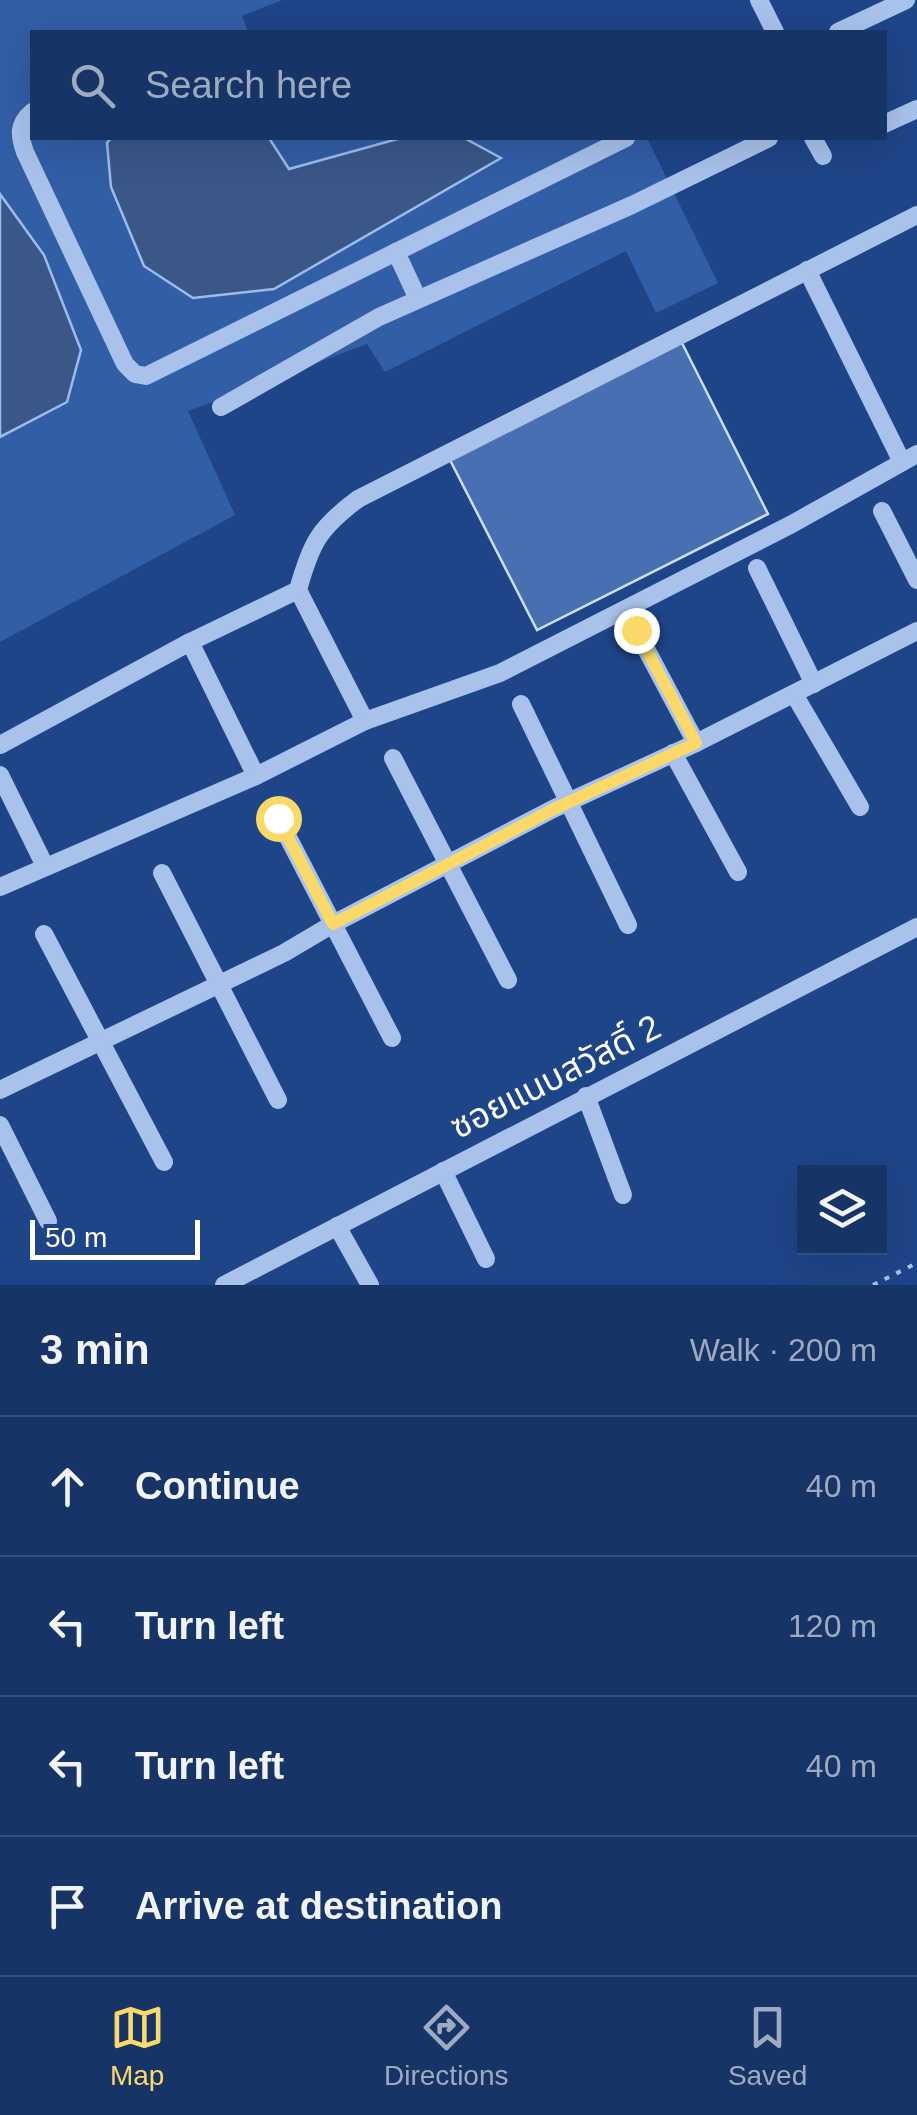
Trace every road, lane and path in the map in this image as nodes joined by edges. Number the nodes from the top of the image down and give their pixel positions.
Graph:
1 (759, 0) edge
2 (906, 0) edge
3 (774, 30) edge
4 (842, 30) edge
5 (917, 108) edge
6 (30, 114) edge
7 (887, 123) edge
8 (622, 140) edge
9 (765, 140) edge
10 (814, 140) edge
11 (823, 156) dead end
12 (917, 215) edge
13 (396, 252) junction
14 (808, 270) junction
15 (418, 298) junction
16 (221, 407) dead end
17 (910, 458) edge
18 (882, 511) dead end
19 (758, 568) dead end
20 (917, 580) edge
21 (298, 590) junction
22 (636, 630) dead end
23 (916, 634) edge
24 (190, 642) junction
25 (814, 684) junction
26 (794, 694) junction
27 (521, 704) dead end
28 (365, 722) junction
29 (696, 743) junction
30 (0, 745) edge
31 (673, 753) junction
32 (393, 758) dead end
33 (0, 775) edge
34 (256, 776) junction
35 (567, 802) junction
36 (860, 806) dead end
37 (278, 818) dead end
38 (448, 863) junction
39 (45, 866) junction
40 (738, 872) dead end
41 (162, 873) dead end
42 (0, 887) edge
43 (333, 924) junction
44 (628, 925) dead end
45 (917, 927) edge
46 (44, 934) dead end
47 (508, 980) dead end
48 (218, 984) junction
49 (392, 1038) dead end
50 (101, 1041) junction
51 (0, 1090) edge
52 (586, 1096) junction
53 (278, 1100) dead end
54 (0, 1125) edge
55 (164, 1162) dead end
56 (443, 1170) junction
57 (623, 1195) dead end
58 (48, 1221) dead end
59 (337, 1226) junction
60 (486, 1259) dead end
61 (917, 1263) edge
62 (224, 1285) edge
63 (370, 1285) edge
64 (873, 1285) edge

1 - 3 street
2 - 4 street
5 - 7 street
6 - 13 street
8 - 13 street
9 - 15 street
10 - 11 street
12 - 14 street
13 - 15 street
14 - 17 street
14 - 21 street
15 - 16 street
17 - 28 street
18 - 20 street
19 - 25 street
21 - 24 street
21 - 28 street
22 - 29 street
23 - 25 street
24 - 30 street
24 - 34 street
25 - 26 street
26 - 29 street
26 - 36 street
27 - 35 street
28 - 34 street
29 - 31 street
31 - 35 street
31 - 40 street
32 - 38 street
33 - 39 street
34 - 39 street
35 - 38 street
35 - 44 street
37 - 43 street
38 - 43 street
38 - 47 street
39 - 42 street
41 - 48 street
43 - 48 street
43 - 49 street
45 - 52 street, ซอยแนบสวัสดิ์ 2
46 - 50 street
48 - 50 street
48 - 53 street
50 - 51 street
50 - 55 street
52 - 56 street, ซอยแนบสวัสดิ์ 2
52 - 57 street
54 - 58 street
56 - 59 street, ซอยแนบสวัสดิ์ 2
56 - 60 street
59 - 62 street, ซอยแนบสวัสดิ์ 2
59 - 63 street
61 - 64 path

